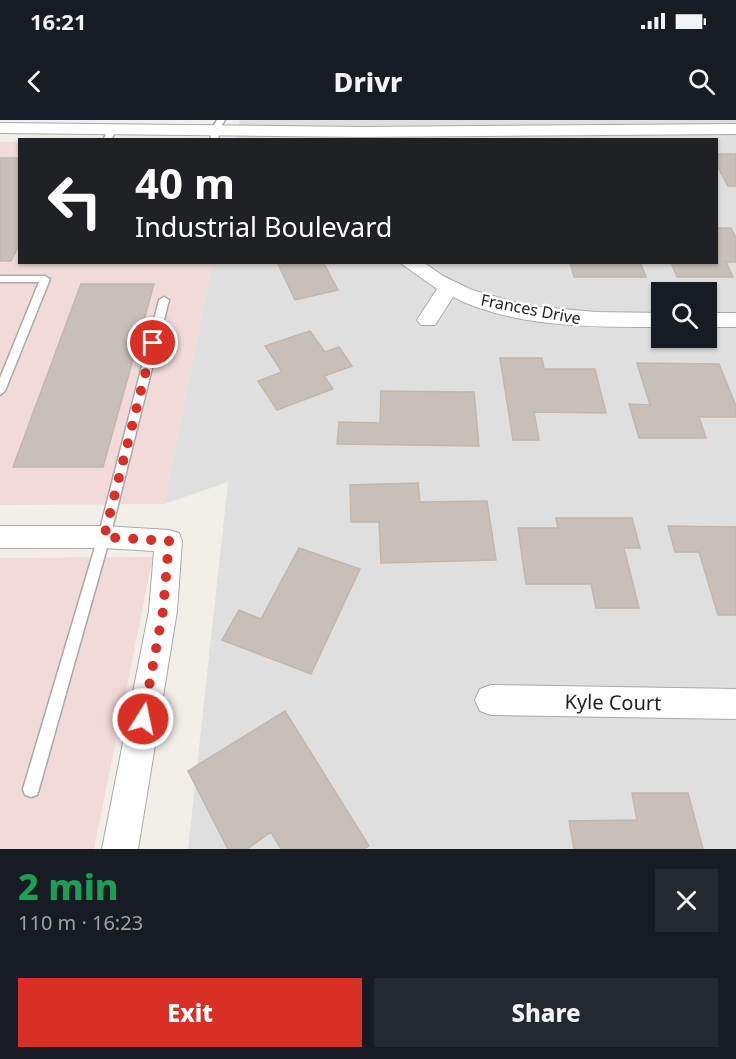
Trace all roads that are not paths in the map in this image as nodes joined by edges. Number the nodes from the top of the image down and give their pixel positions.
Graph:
1 (75, 125) edge
2 (497, 125) edge
3 (0, 129) edge
4 (736, 129) edge
5 (217, 130) edge
6 (110, 135) edge
7 (362, 136) edge
8 (411, 264) edge
9 (0, 279) edge
10 (449, 286) junction
11 (164, 300) dead end
12 (428, 320) dead end
13 (651, 320) edge
14 (717, 320) edge
15 (736, 320) edge
16 (0, 391) edge
17 (0, 537) edge
18 (104, 537) junction
19 (491, 700) dead end
20 (736, 704) edge
21 (31, 789) dead end
22 (120, 849) edge

1 - 3 street
1 - 6 street
2 - 4 street
2 - 7 street
5 - 6 street
5 - 7 street
8 - 10 street, Frances Drive
9 - 16 lane
10 - 12 street
10 - 13 street, Frances Drive
11 - 18 lane
14 - 15 street
17 - 18 street
18 - 21 lane
18 - 22 street
19 - 20 street, Kyle Court

